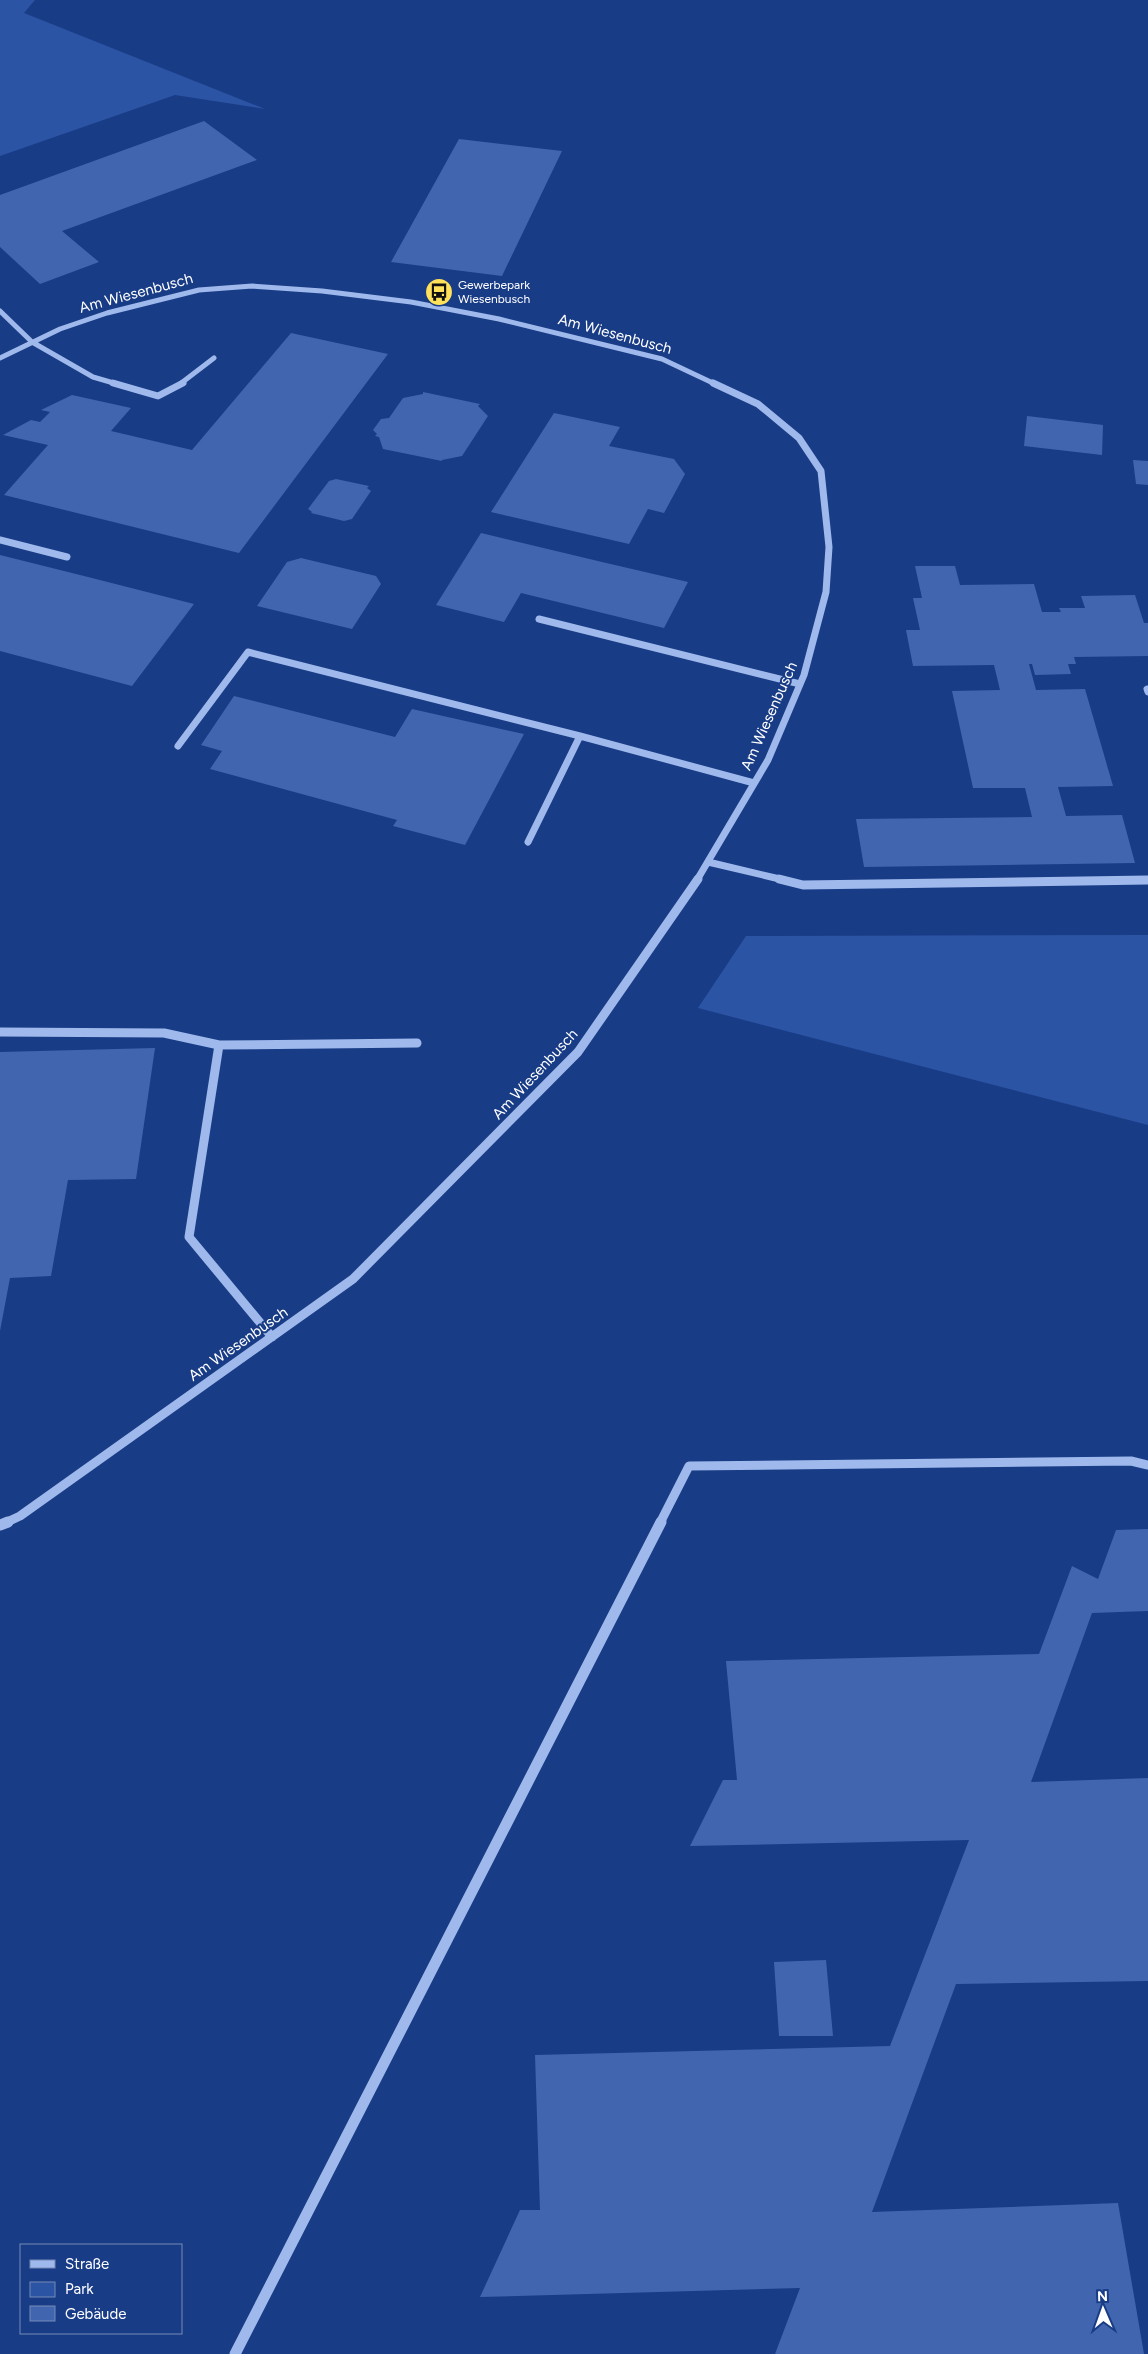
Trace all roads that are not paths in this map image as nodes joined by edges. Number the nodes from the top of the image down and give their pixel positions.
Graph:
1 (0, 311) edge
2 (32, 342) junction
3 (0, 358) edge
4 (214, 358) dead end
5 (0, 540) edge
6 (67, 557) dead end
7 (539, 619) dead end
8 (800, 684) junction
9 (580, 736) junction
10 (178, 746) dead end
11 (754, 783) junction
12 (528, 842) dead end
13 (708, 862) junction
14 (1148, 880) edge
15 (0, 1032) edge
16 (417, 1043) dead end
17 (220, 1045) junction
18 (272, 1337) junction
19 (1148, 1466) edge
20 (0, 1525) edge
21 (235, 2354) edge

1 - 2 street
2 - 3 street, Am Wiesenbusch
2 - 4 street
2 - 8 street, Am Wiesenbusch
5 - 6 street
7 - 8 lane
8 - 11 street, Am Wiesenbusch
9 - 10 street
9 - 11 street
9 - 12 lane
11 - 13 street, Am Wiesenbusch
13 - 14 street
13 - 18 street, Am Wiesenbusch
15 - 17 street
16 - 17 street
17 - 18 street
18 - 20 street, Am Wiesenbusch
19 - 21 street

